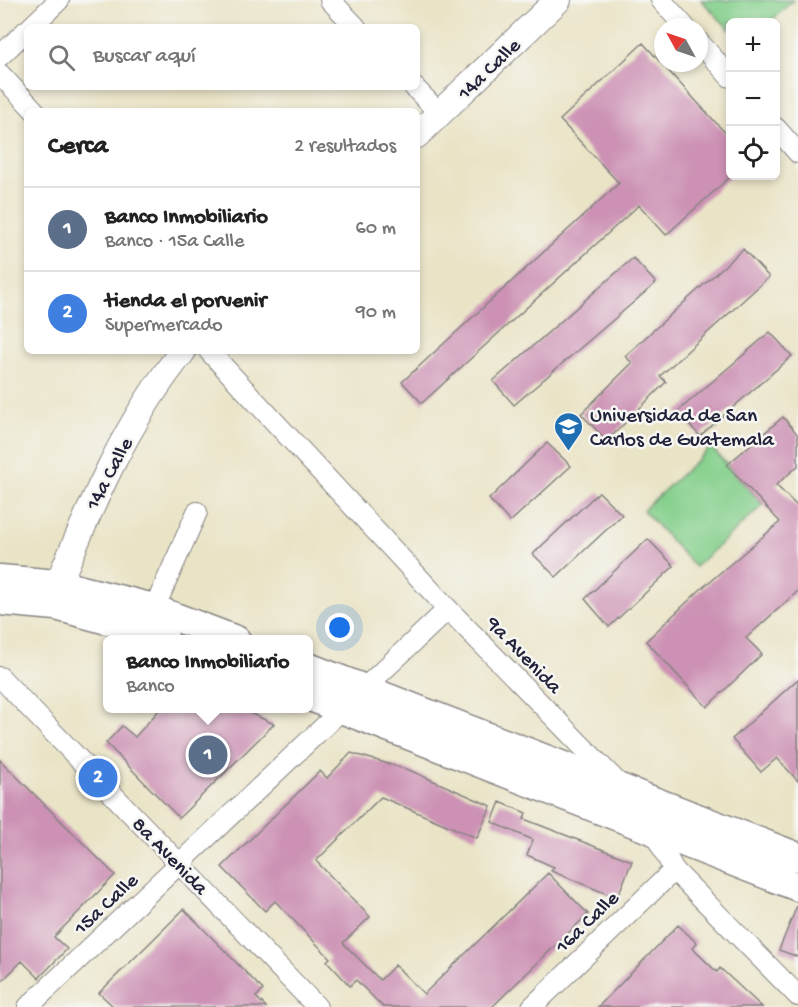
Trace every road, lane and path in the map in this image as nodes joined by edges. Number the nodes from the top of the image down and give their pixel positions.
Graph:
1 (59, 0) edge
2 (330, 0) edge
3 (558, 0) edge
4 (661, 0) edge
5 (678, 18) edge
6 (33, 24) edge
7 (353, 24) edge
8 (24, 33) edge
9 (708, 52) edge
10 (0, 56) edge
11 (726, 72) edge
12 (0, 74) edge
13 (417, 90) edge
14 (32, 108) edge
15 (440, 114) junction
16 (420, 132) edge
17 (780, 133) edge
18 (798, 153) edge
19 (181, 354) edge
20 (212, 354) edge
21 (196, 512) dead end
22 (57, 595) junction
23 (3, 597) edge
24 (154, 609) junction
25 (448, 609) junction
26 (154, 635) edge
27 (225, 635) edge
28 (313, 669) edge
29 (0, 677) edge
30 (363, 690) junction
31 (313, 698) edge
32 (342, 709) junction
33 (626, 791) junction
34 (654, 832) junction
35 (798, 857) edge
36 (180, 865) junction
37 (674, 870) junction
38 (798, 887) edge
39 (798, 996) edge
40 (28, 1007) edge
41 (317, 1007) edge
42 (532, 1007) edge

1 - 6 street
2 - 7 street
3 - 15 street, 14a Calle
4 - 5 street
8 - 10 street
9 - 11 street
12 - 14 street
13 - 15 street
15 - 16 street, 14a Calle
17 - 18 street
19 - 22 street, 14a Calle
20 - 25 street, 9a Avenida
21 - 24 street
22 - 23 main road
22 - 24 main road
22 - 26 main road
24 - 27 main road
25 - 30 street, 15a Calle
25 - 33 street, 9a Avenida
28 - 30 main road
29 - 36 street, 8a Avenida
30 - 32 street, 15a Calle
30 - 33 main road
31 - 32 main road
32 - 34 main road
32 - 36 street, 15a Calle
33 - 34 street, 9a Avenida
33 - 35 main road
34 - 37 street, 9a Avenida
34 - 38 main road
36 - 40 street, 15a Calle
36 - 41 street, 8a Avenida
37 - 39 street, 9a Avenida
37 - 42 street, 16a Calle

